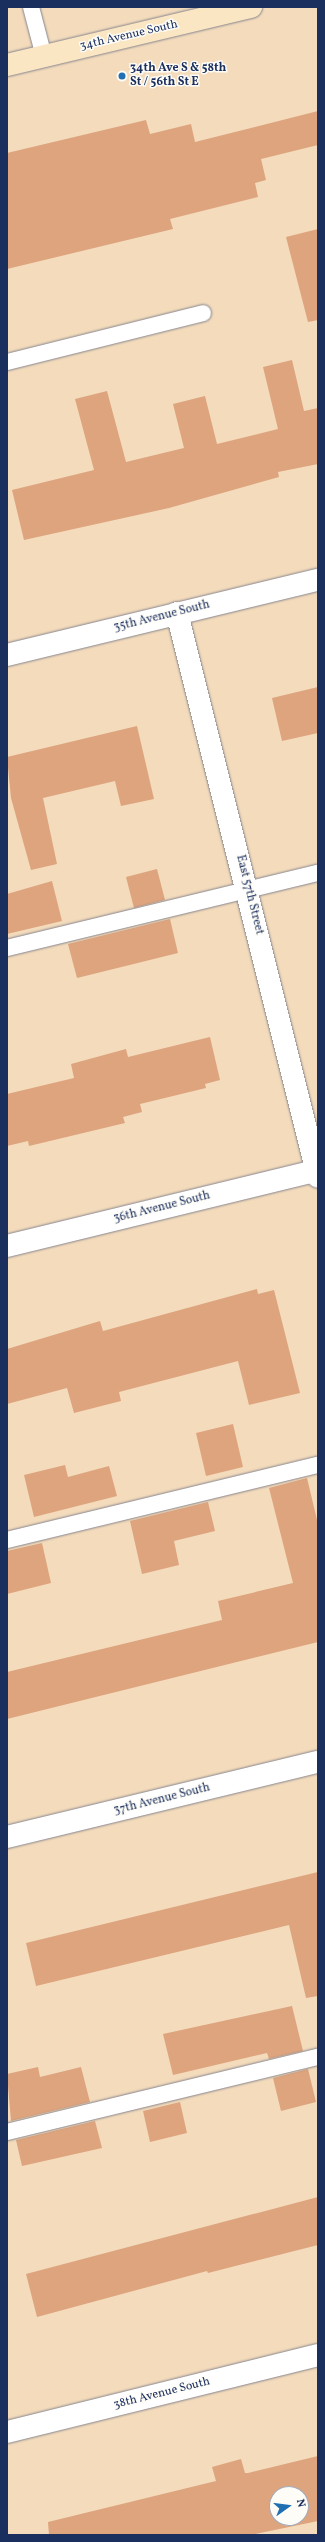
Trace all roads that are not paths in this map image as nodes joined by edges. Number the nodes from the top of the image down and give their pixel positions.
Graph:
1 (31, 7) edge
2 (251, 7) edge
3 (44, 57) junction
4 (7, 65) edge
5 (203, 313) dead end
6 (7, 362) edge
7 (318, 580) edge
8 (177, 613) junction
9 (7, 655) edge
10 (318, 873) edge
11 (247, 890) junction
12 (7, 948) edge
13 (317, 1173) edge
14 (7, 1246) edge
15 (318, 1465) edge
16 (7, 1540) edge
17 (318, 1762) edge
18 (7, 1837) edge
19 (318, 2056) edge
20 (7, 2132) edge
21 (318, 2356) edge
22 (7, 2432) edge

1 - 3 lane
2 - 3 street, 34th Avenue South
3 - 4 street, 34th Avenue South
5 - 6 lane
7 - 8 street, 35th Avenue South
8 - 9 street, 35th Avenue South
8 - 11 street, East 57th Street
10 - 11 lane
11 - 12 lane
11 - 13 street, East 57th Street
13 - 14 street, 36th Avenue South
15 - 16 lane
17 - 18 street, 37th Avenue South
19 - 20 lane
21 - 22 street, 38th Avenue South

